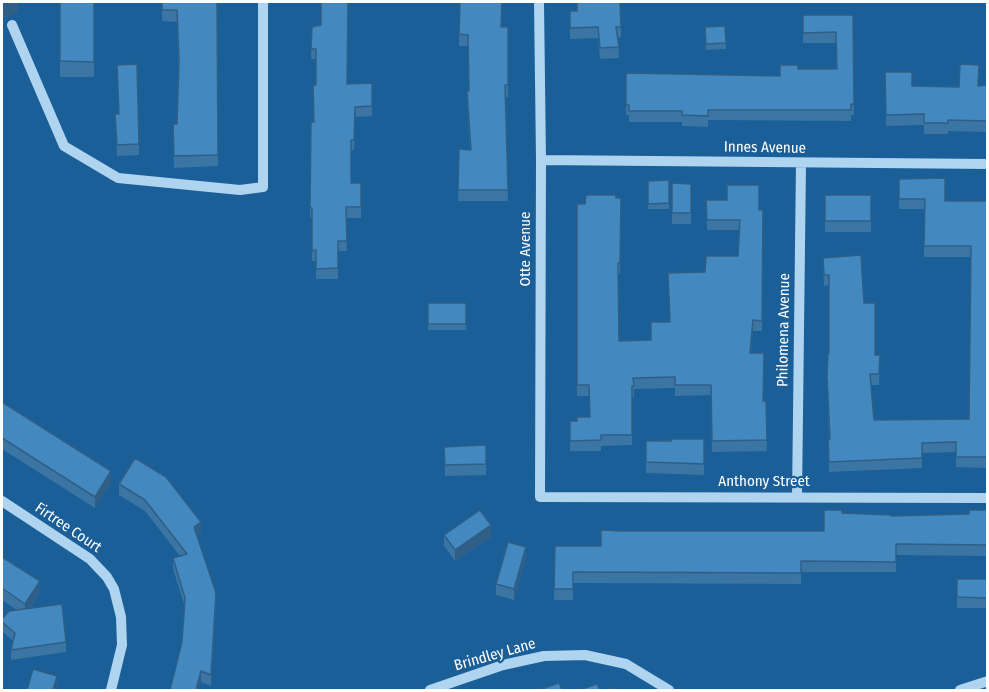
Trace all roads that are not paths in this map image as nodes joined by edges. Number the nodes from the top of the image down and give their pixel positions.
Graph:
1 (263, 2) edge
2 (539, 2) edge
3 (12, 25) dead end
4 (541, 160) junction
5 (801, 163) junction
6 (987, 164) edge
7 (540, 497) joint
8 (797, 497) junction
9 (987, 498) edge
10 (2, 501) edge
11 (987, 681) edge
12 (111, 690) edge
13 (430, 690) edge
14 (669, 690) edge
15 (960, 690) edge

1 - 3 street
2 - 4 street, Otte Avenue
4 - 5 street, Innes Avenue
4 - 7 street, Otte Avenue
5 - 6 street, Innes Avenue
5 - 8 street, Philomena Avenue
7 - 8 street, Anthony Street
8 - 9 street, Anthony Street
10 - 12 street, Firtree Court
11 - 15 street
13 - 14 street, Brindley Lane

